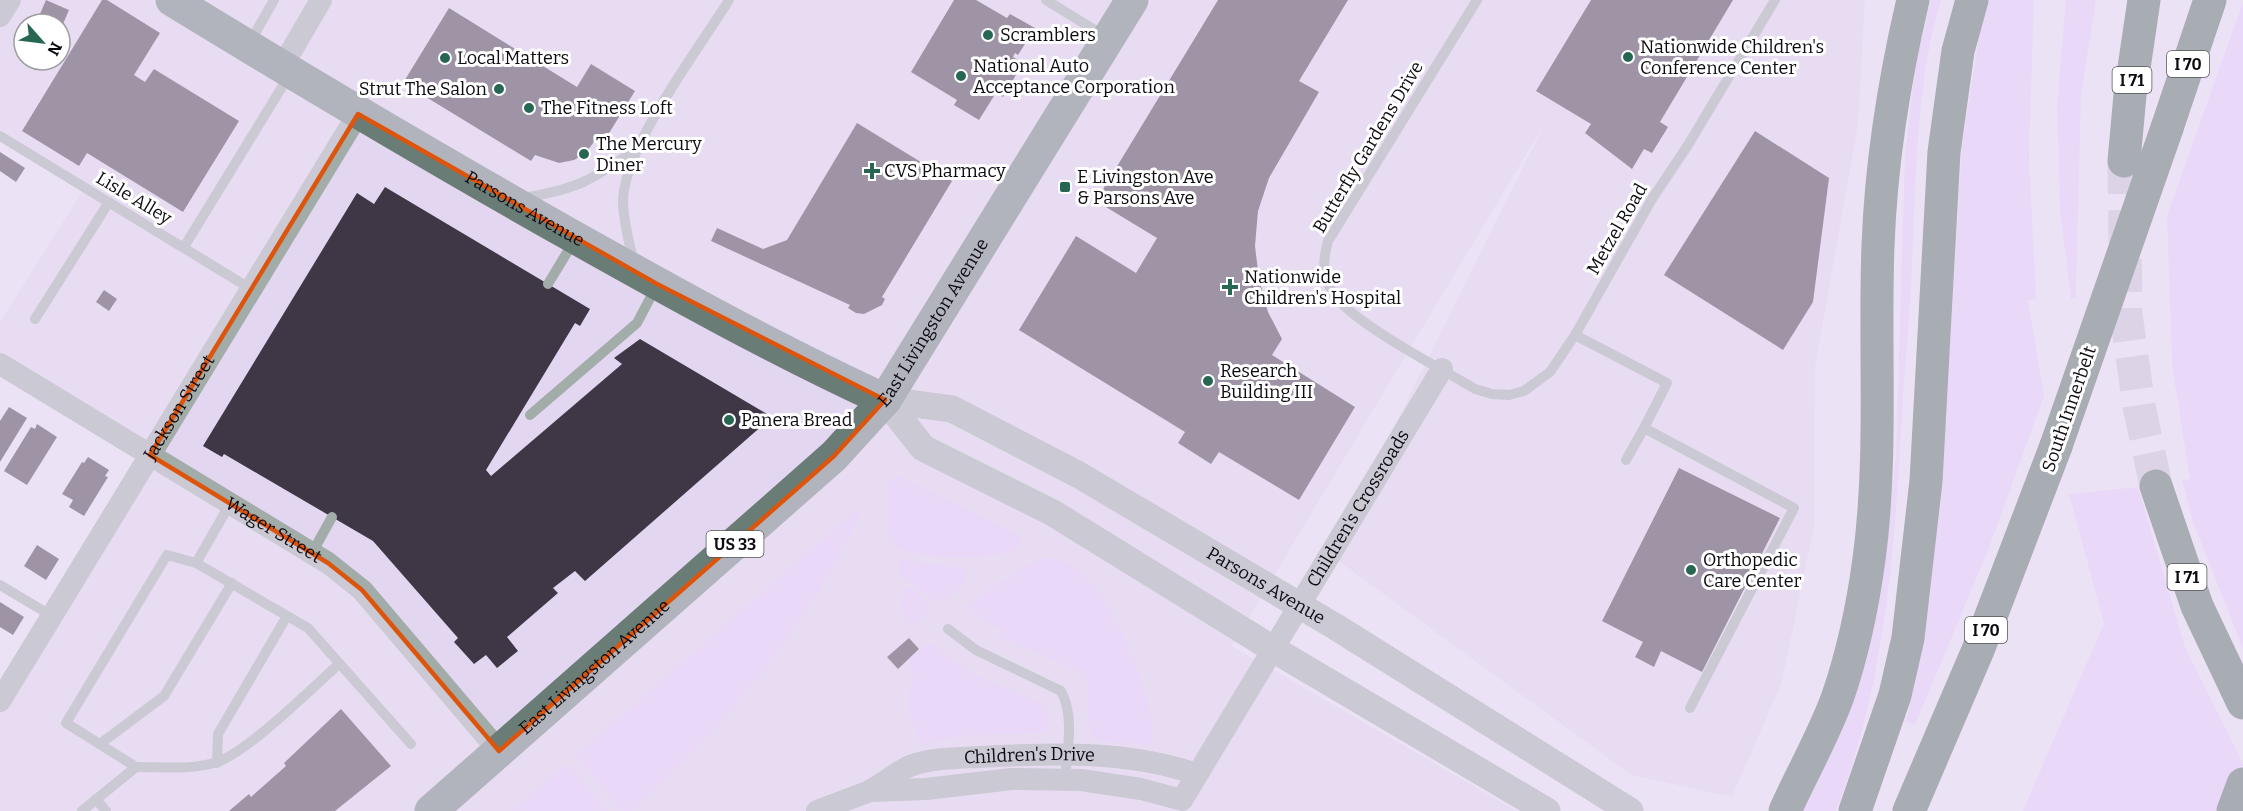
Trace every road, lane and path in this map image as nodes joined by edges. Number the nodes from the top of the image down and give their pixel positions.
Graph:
1 (10, 0) edge
2 (172, 0) edge
3 (274, 0) edge
4 (729, 0) edge
5 (1046, 0) edge
6 (1132, 0) edge
7 (1477, 0) edge
8 (1775, 0) edge
9 (1913, 0) edge
10 (1972, 0) edge
11 (2145, 0) edge
12 (2210, 0) edge
13 (319, 1) edge
14 (0, 16) edge
15 (1108, 39) junction
16 (247, 46) junction
17 (286, 70) junction
18 (358, 114) junction
19 (0, 135) edge
20 (636, 149) junction
21 (2124, 161) tunnel mouth
22 (508, 200) junction
23 (109, 202) junction
24 (576, 238) junction
25 (184, 248) junction
26 (646, 278) junction
27 (548, 284) dead end
28 (250, 289) junction
29 (35, 319) dead end
30 (1575, 335) junction
31 (0, 364) edge
32 (1442, 369) junction
33 (885, 400) junction
34 (530, 415) dead end
35 (1644, 428) junction
36 (150, 455) junction
37 (1626, 460) dead end
38 (2156, 486) tunnel mouth
39 (231, 504) junction
40 (332, 518) dead end
41 (312, 553) junction
42 (196, 563) junction
43 (232, 584) junction
44 (0, 585) edge
45 (1300, 605) junction
46 (52, 616) junction
47 (287, 616) junction
48 (948, 629) dead end
49 (1273, 649) junction
50 (339, 664) junction
51 (0, 701) edge
52 (2243, 703) edge
53 (1690, 708) dead end
54 (100, 744) junction
55 (411, 744) dead end
56 (499, 751) junction
57 (1067, 755) junction
58 (217, 763) junction
59 (136, 767) junction
60 (1196, 774) junction
61 (1065, 779) junction
62 (2243, 784) edge
63 (870, 791) junction
64 (96, 800) junction
65 (1182, 800) joint
66 (82, 811) edge
67 (106, 811) edge
68 (431, 811) edge
69 (817, 811) edge
70 (1547, 811) edge
71 (1630, 811) edge
72 (1785, 811) edge
73 (1855, 811) edge
74 (1909, 811) edge
75 (2233, 811) edge

1 - 14 street
2 - 16 main road, Parsons Avenue
3 - 16 lane
4 - 20 lane
5 - 15 lane
6 - 15 main road, East Livingston Avenue / US 33
7 - 32 lane, Butterfly Gardens Drive
8 - 30 lane, Metzel Road
9 - 72 highway
10 - 73 highway
11 - 21 highway, I 71
12 - 74 highway, South Innerbelt / I 70, bridge
13 - 17 street
15 - 33 main road, East Livingston Avenue / US 33
16 - 17 main road, Parsons Avenue
17 - 18 main road, Parsons Avenue
17 - 25 lane
18 - 22 main road, Parsons Avenue
18 - 28 street, Jackson Street
19 - 23 lane, Lisle Alley
20 - 22 lane
20 - 26 lane
22 - 24 main road, Parsons Avenue
23 - 25 lane, Lisle Alley
23 - 29 lane
24 - 26 main road, Parsons Avenue
24 - 27 lane
25 - 28 lane, Lisle Alley
26 - 33 main road, Parsons Avenue
26 - 34 lane
28 - 36 street, Jackson Street
30 - 32 lane, Metzel Road
30 - 35 lane
31 - 36 street, Wager Street
32 - 45 street, Children's Crossroads
33 - 45 street, Parsons Avenue
33 - 49 street, Parsons Avenue
33 - 56 main road, East Livingston Avenue / US 33
35 - 37 lane
35 - 53 lane
36 - 39 street, Wager Street
36 - 46 street, Jackson Street
38 - 52 highway, I 71
39 - 41 street, Wager Street
39 - 42 lane
40 - 41 lane
41 - 56 street, Wager Street
42 - 43 lane
42 - 54 lane
43 - 47 lane
43 - 54 lane
44 - 46 lane
45 - 49 street, Children's Crossroads
45 - 71 street, Parsons Avenue
46 - 51 street, Jackson Street
47 - 50 lane
47 - 58 lane
48 - 57 lane
49 - 60 street, Children's Crossroads
49 - 70 street, Parsons Avenue
50 - 55 lane
50 - 58 lane
54 - 59 lane
56 - 68 main road, East Livingston Avenue / US 33
57 - 60 street, Children's Drive
57 - 61 lane
57 - 63 street, Children's Drive
58 - 59 lane
59 - 64 lane
60 - 65 street, Children's Crossroads
61 - 63 street, Children's Drive
61 - 65 street, Children's Drive
62 - 75 highway
63 - 69 street, Children's Drive
64 - 66 lane
64 - 67 lane

